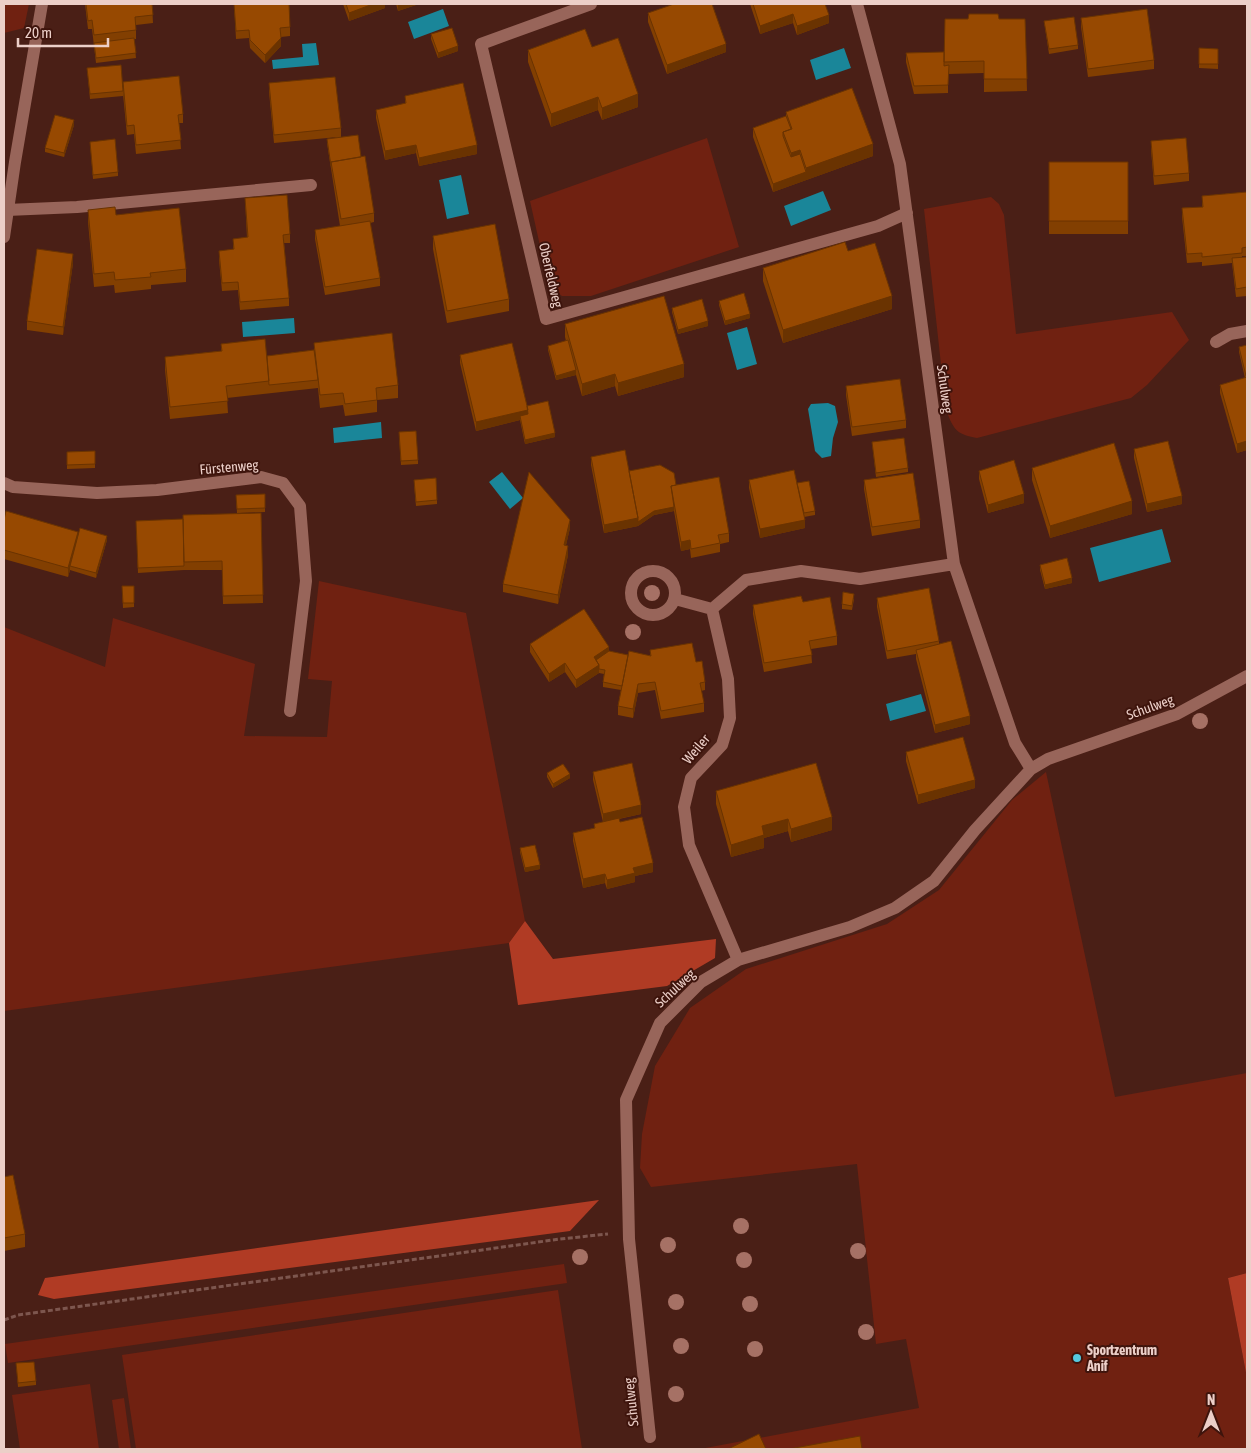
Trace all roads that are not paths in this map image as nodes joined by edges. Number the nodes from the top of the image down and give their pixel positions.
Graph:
1 (42, 4) edge
2 (591, 4) edge
3 (857, 4) edge
4 (312, 185) dead end
5 (8, 210) junction
6 (907, 214) junction
7 (4, 237) edge
8 (1247, 331) edge
9 (1216, 342) dead end
10 (4, 484) edge
11 (954, 564) junction
12 (675, 599) dead end
13 (712, 609) junction
14 (1247, 676) edge
15 (290, 711) dead end
16 (1031, 769) junction
17 (738, 960) junction
18 (650, 1437) dead end

1 - 5 street
2 - 6 street, Oberfeldweg
3 - 6 street, Schulweg
4 - 5 street
5 - 7 street
6 - 11 street, Schulweg
8 - 9 street
10 - 15 street, Fürstenweg
11 - 13 street
11 - 16 street, Schulweg
12 - 13 street
13 - 17 street, Weiler
14 - 16 street, Schulweg
16 - 17 street, Schulweg
17 - 18 street, Schulweg

